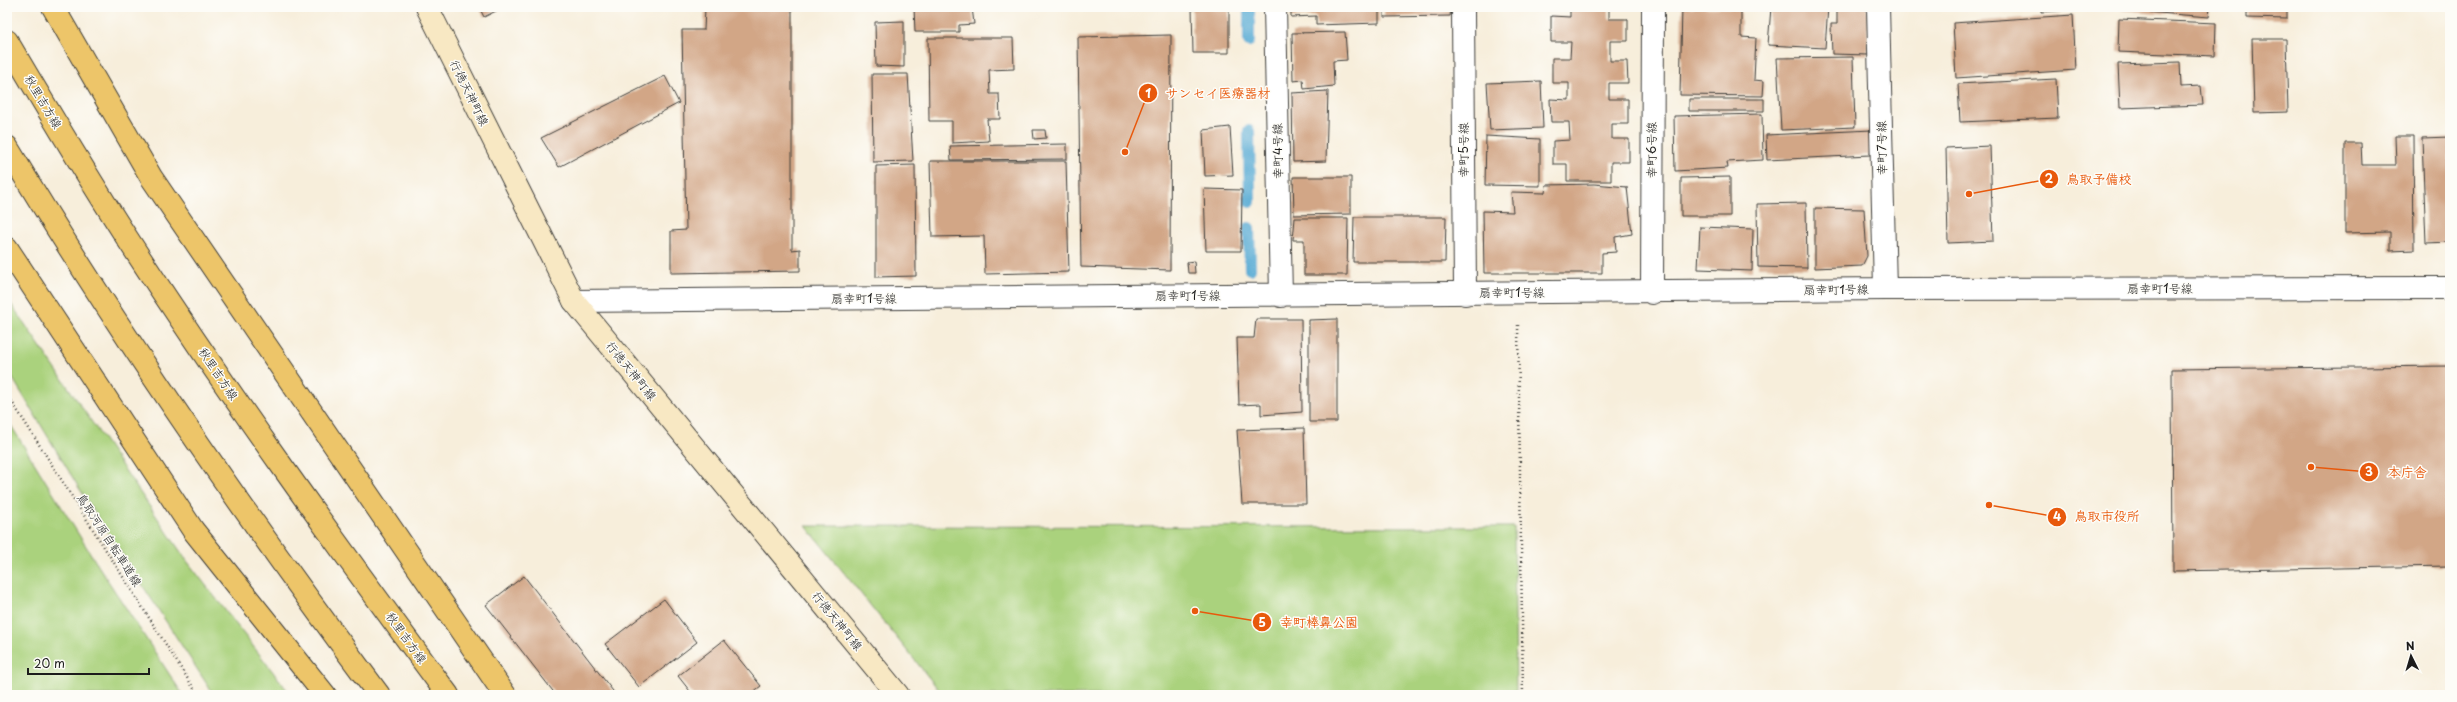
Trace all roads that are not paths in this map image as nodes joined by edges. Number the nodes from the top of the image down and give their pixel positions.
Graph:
1 (53, 7) edge
2 (427, 7) edge
3 (1275, 7) edge
4 (1463, 7) edge
5 (1653, 7) edge
6 (1878, 7) edge
7 (7, 41) edge
8 (7, 147) edge
9 (7, 248) edge
10 (2450, 288) edge
11 (1885, 289) junction
12 (1652, 293) junction
13 (1465, 294) junction
14 (1281, 296) junction
15 (574, 301) junction
16 (325, 695) edge
17 (380, 695) edge
18 (448, 695) edge
19 (505, 695) edge
20 (898, 695) edge

1 - 19 main road
2 - 15 street, 行徳天神町線
3 - 14 street, 幸町4号線
4 - 13 street, 幸町5号線
5 - 12 street, 幸町6号線
6 - 11 street, 幸町7号線
7 - 18 main road, 秋里吉方線
8 - 17 main road
9 - 16 main road
10 - 11 street, 扇幸町1号線
11 - 12 street, 扇幸町1号線
12 - 13 street, 扇幸町1号線
13 - 14 street, 扇幸町1号線
14 - 15 street, 扇幸町1号線
15 - 20 street, 行徳天神町線

